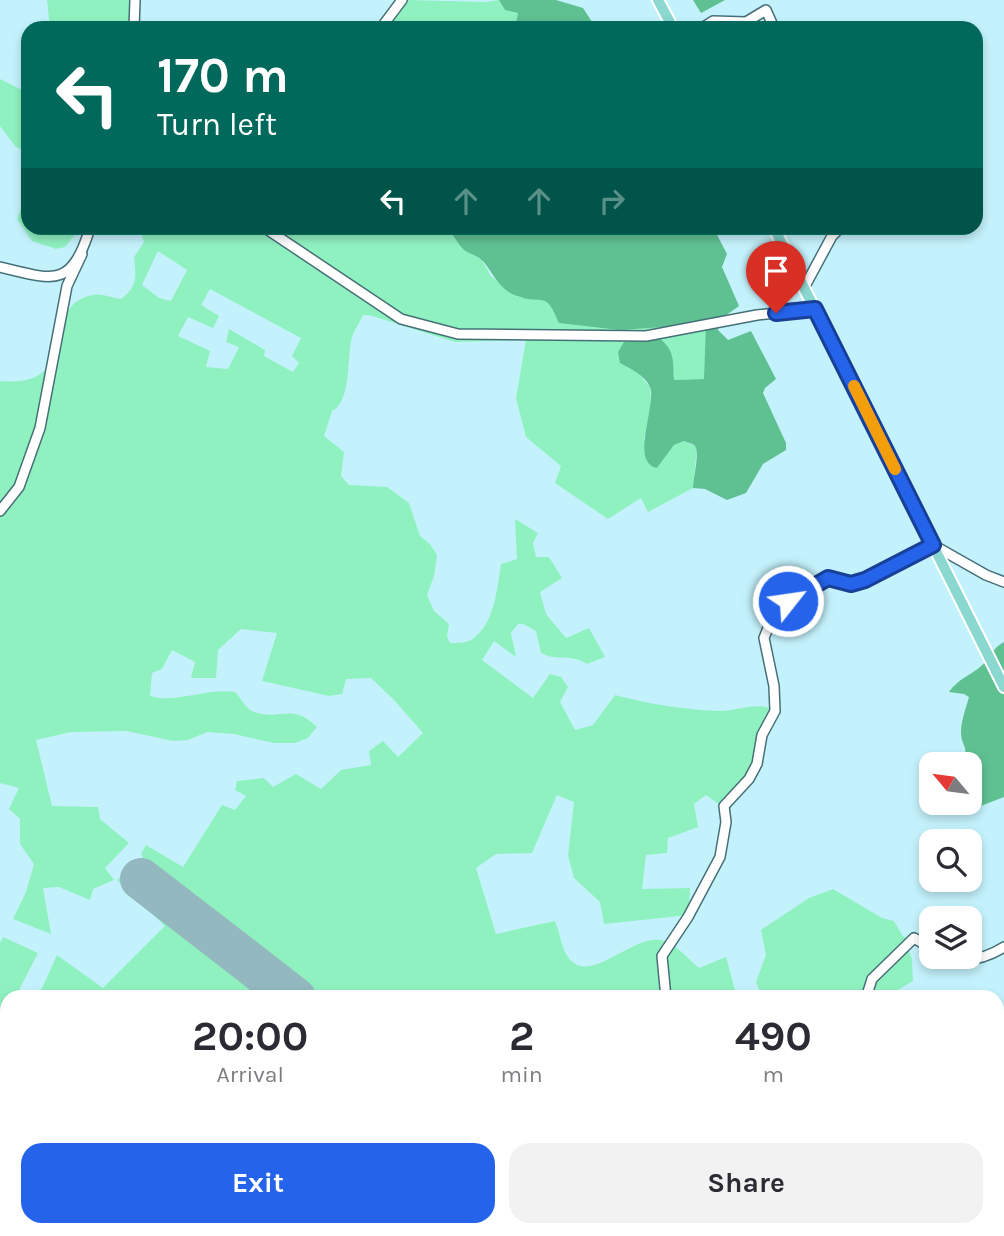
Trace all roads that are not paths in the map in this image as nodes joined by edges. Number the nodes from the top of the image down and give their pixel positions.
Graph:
1 (135, 0) edge
2 (402, 0) edge
3 (658, 0) edge
4 (135, 21) edge
5 (386, 21) edge
6 (669, 21) edge
7 (712, 21) edge
8 (730, 21) edge
9 (748, 21) edge
10 (771, 21) edge
11 (88, 235) edge
12 (275, 235) edge
13 (778, 235) edge
14 (833, 235) edge
15 (82, 254) junction
16 (0, 267) edge
17 (804, 288) junction
18 (815, 309) junction
19 (0, 511) edge
20 (933, 545) junction
21 (1004, 582) edge
22 (1004, 687) edge
23 (919, 942) edge
24 (1004, 947) edge
25 (982, 957) edge
26 (665, 990) edge
27 (869, 990) edge

1 - 4 street
2 - 5 street
3 - 6 main road
7 - 8 street
9 - 10 street
11 - 15 street
12 - 18 street
13 - 17 main road
14 - 17 street
15 - 16 street
15 - 19 street
17 - 18 main road
18 - 20 main road
20 - 21 street
20 - 22 main road
20 - 26 street
23 - 27 street
24 - 25 street

